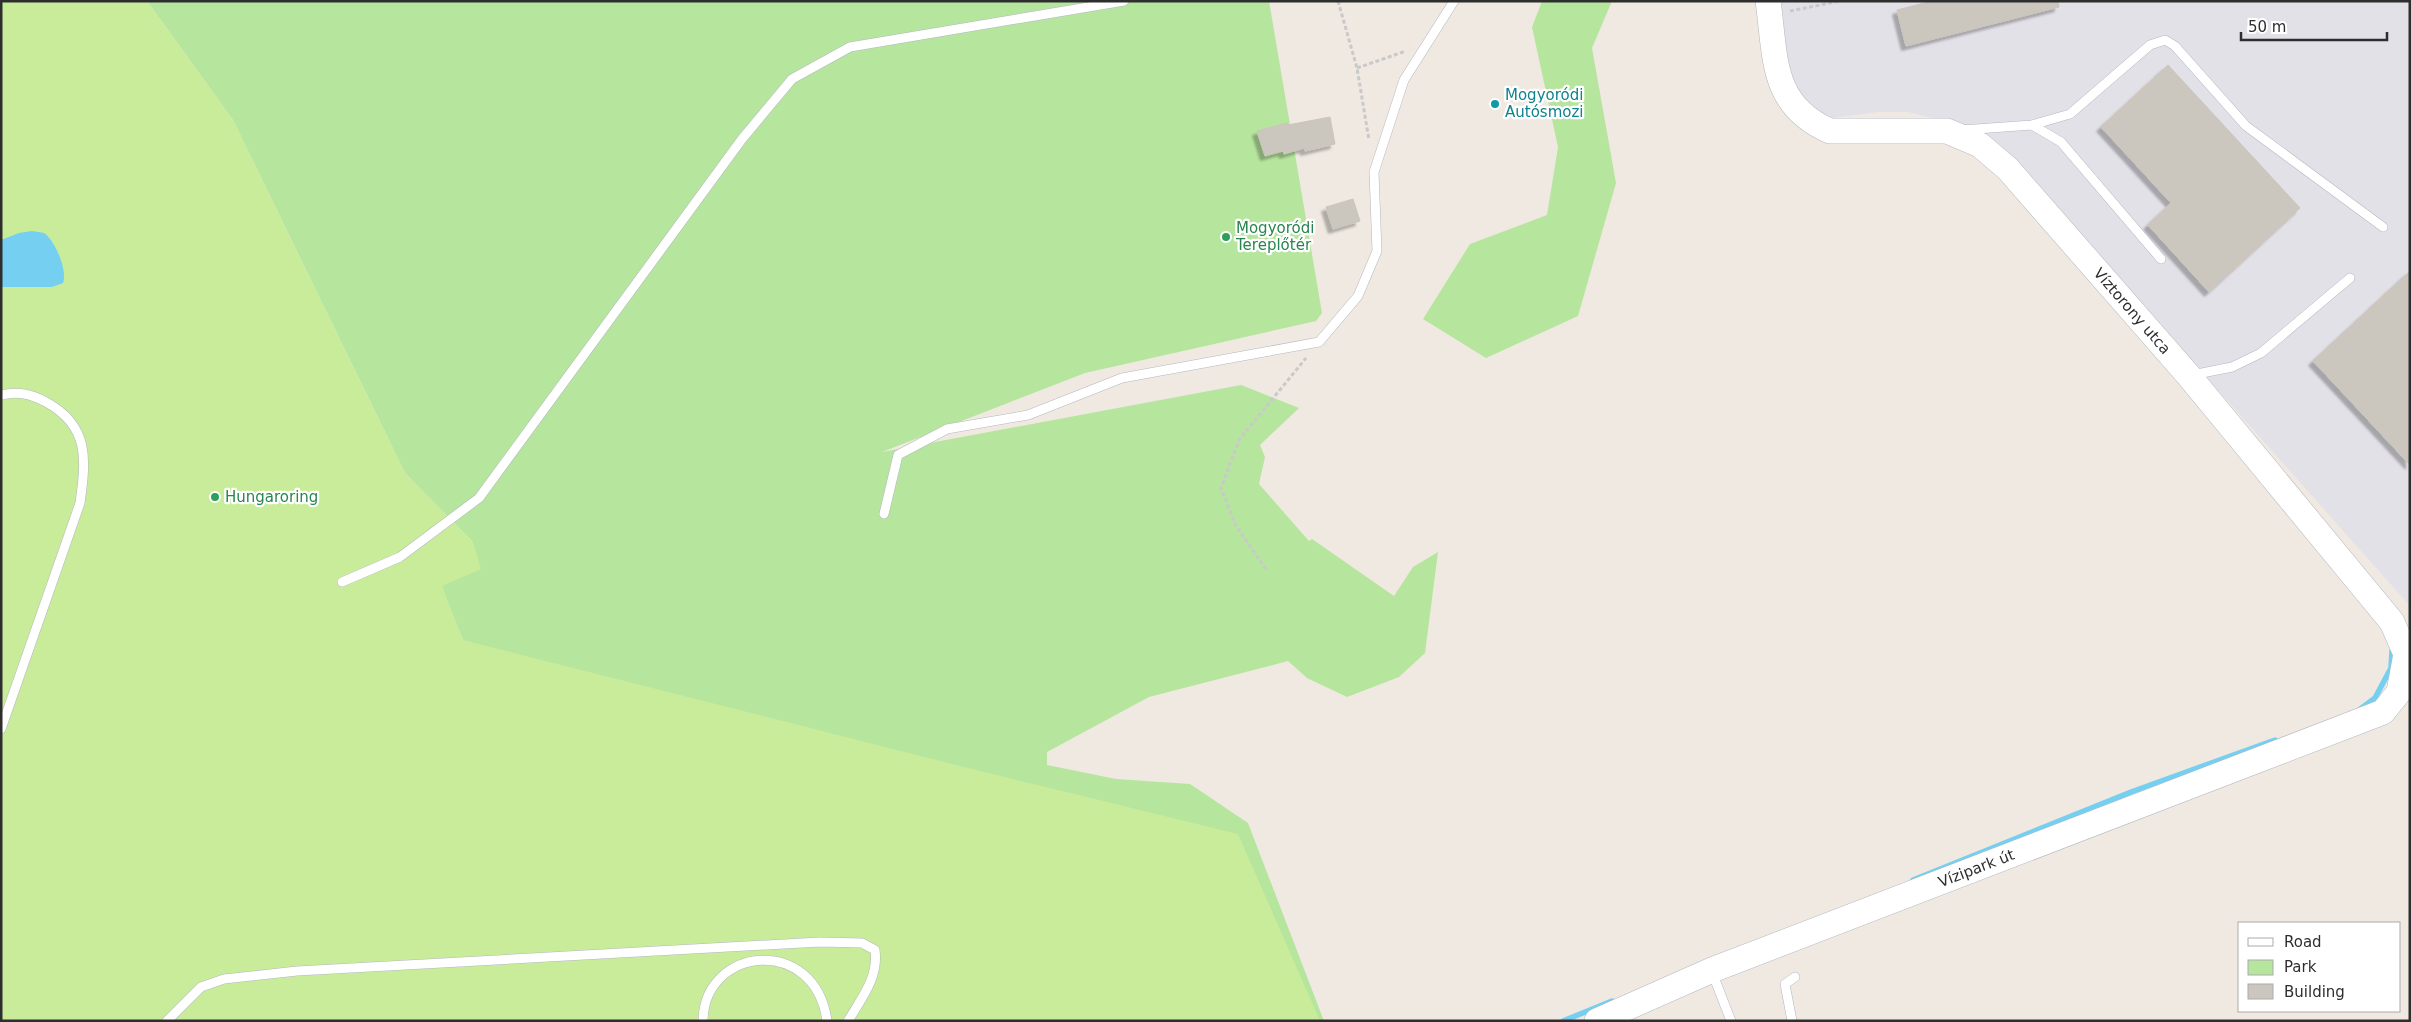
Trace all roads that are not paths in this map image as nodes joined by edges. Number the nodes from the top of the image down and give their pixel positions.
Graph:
1 (1124, 1) edge
2 (1454, 1) edge
3 (1769, 8) edge
4 (2032, 125) junction
5 (1947, 131) junction
6 (2383, 227) dead end
7 (2162, 259) dead end
8 (2350, 278) dead end
9 (2189, 376) junction
10 (1, 394) edge
11 (884, 514) dead end
12 (342, 582) dead end
13 (2357, 724) joint
14 (1, 729) edge
15 (1712, 970) junction
16 (1795, 977) dead end
17 (167, 1021) edge
18 (703, 1021) edge
19 (827, 1021) edge
20 (848, 1021) edge
21 (1597, 1021) edge
22 (1731, 1021) edge
23 (1792, 1021) edge

1 - 12 lane
2 - 11 lane
3 - 5 street, Víztorony utca
4 - 5 lane
4 - 6 lane
4 - 7 lane
5 - 9 street, Víztorony utca
8 - 9 lane
9 - 13 street, Víztorony utca
10 - 14 lane
13 - 15 street, Vízipark út
15 - 21 street, Vízipark út
15 - 22 lane
16 - 23 lane
17 - 20 lane
18 - 19 lane

